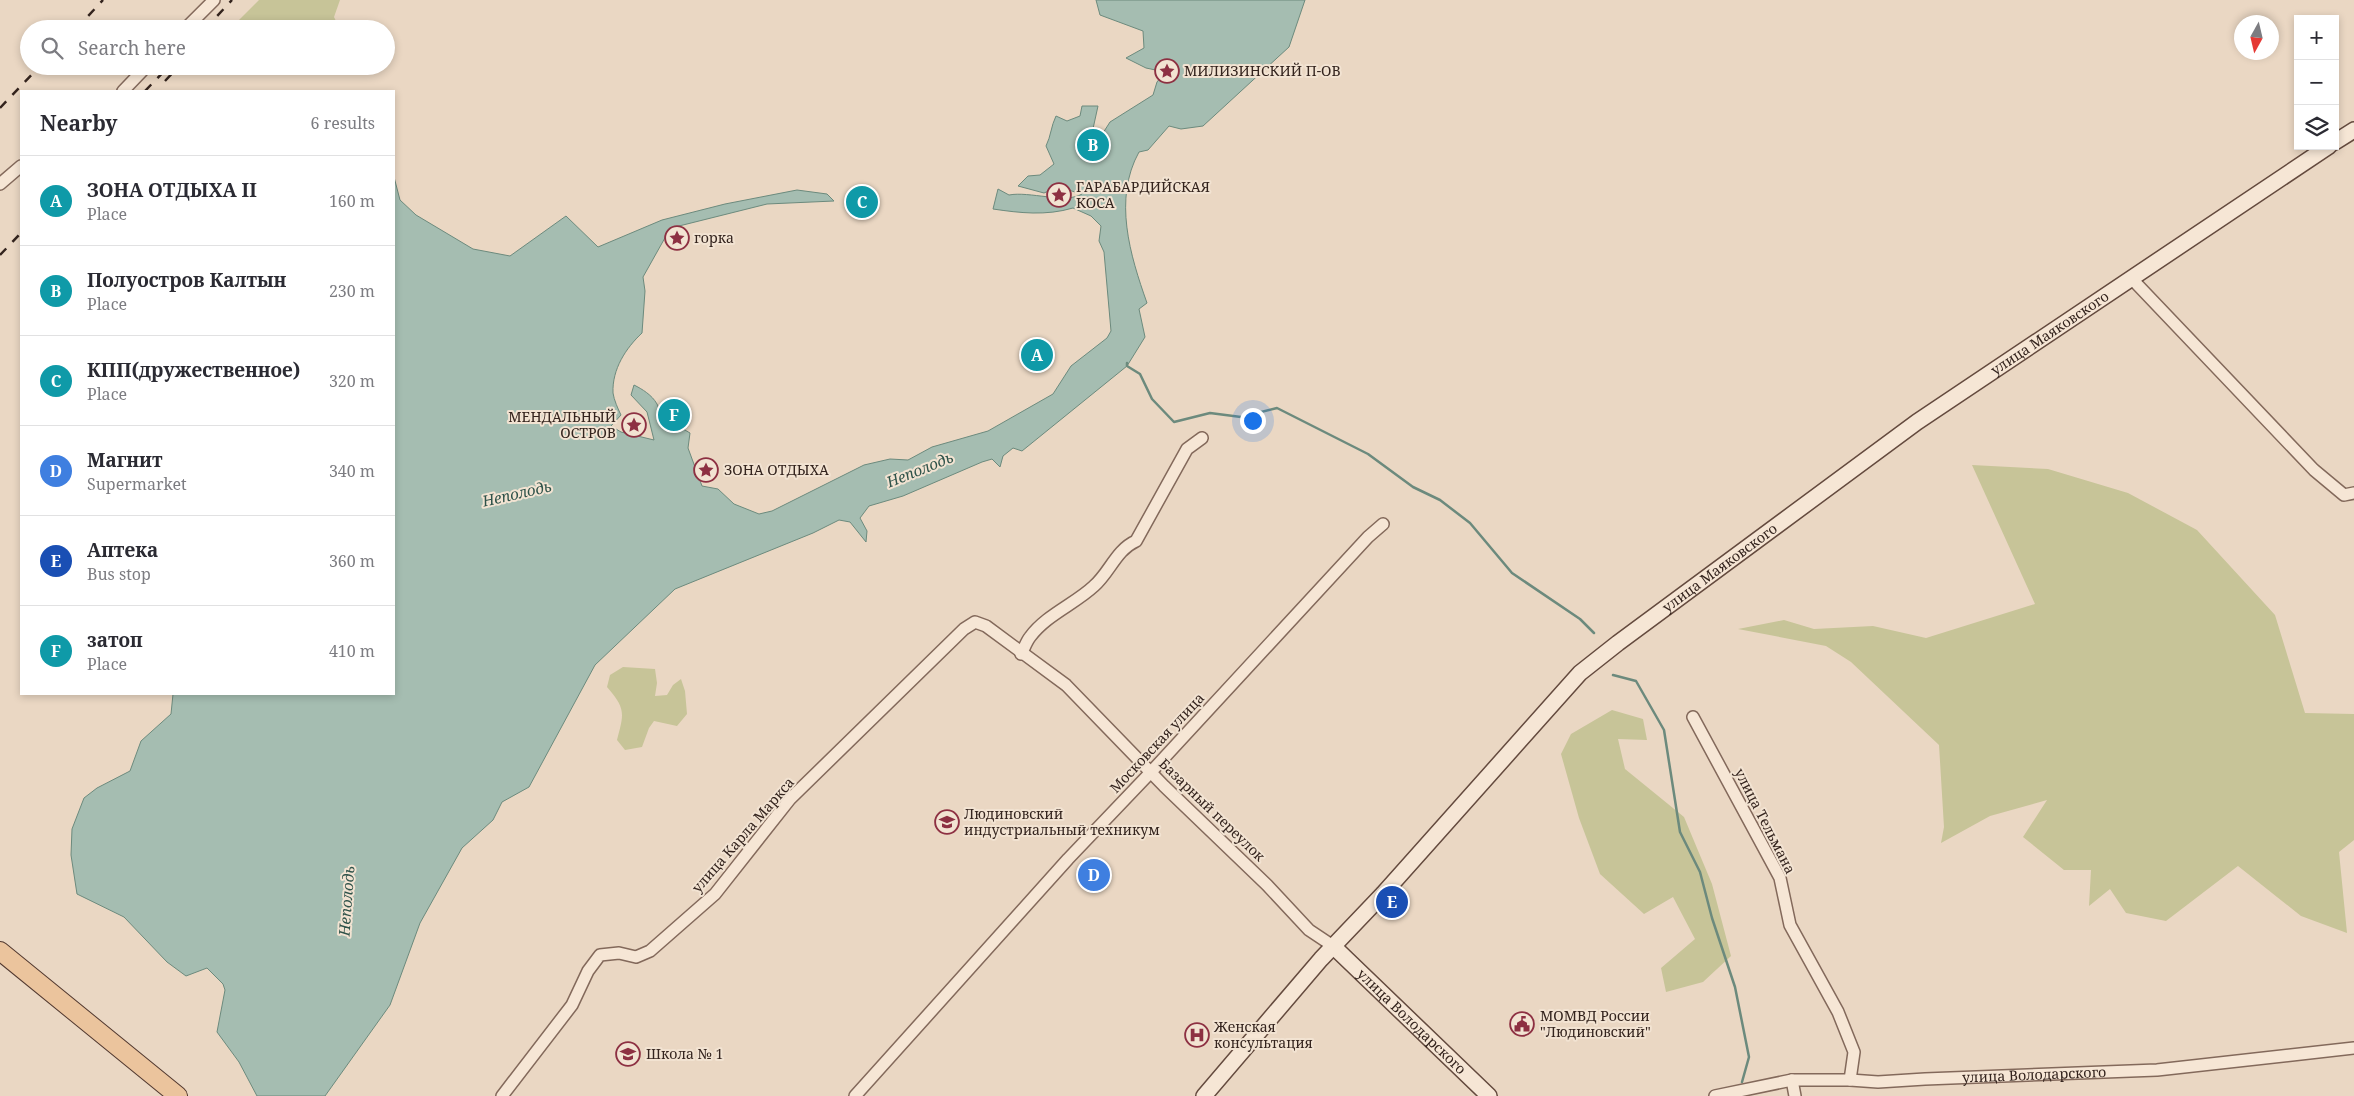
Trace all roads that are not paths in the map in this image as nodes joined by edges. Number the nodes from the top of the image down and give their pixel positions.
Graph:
1 (214, 0) edge
2 (194, 20) edge
3 (138, 75) edge
4 (124, 90) edge
5 (2354, 130) edge
6 (2339, 139) edge
7 (2324, 150) edge
8 (20, 167) edge
9 (0, 184) edge
10 (2132, 279) junction
11 (1202, 438) dead end
12 (2354, 493) edge
13 (1383, 524) dead end
14 (976, 622) joint
15 (1021, 654) junction
16 (1693, 716) dead end
17 (1152, 772) junction
18 (1333, 946) junction
19 (0, 951) edge
20 (2354, 1048) edge
21 (1792, 1080) junction
22 (1850, 1080) junction
23 (178, 1096) edge
24 (502, 1096) edge
25 (855, 1096) edge
26 (1204, 1096) edge
27 (1489, 1096) edge
28 (1715, 1096) edge
29 (1795, 1096) edge

1 - 2 street
3 - 4 street
5 - 6 street
7 - 10 street, улица Маяковского
8 - 9 street
10 - 12 street
10 - 18 street, улица Маяковского
11 - 15 street
13 - 17 street, Московская улица
14 - 15 street, Базарный переулок
14 - 24 street, улица Карла Маркса
15 - 17 street, Базарный переулок
16 - 22 street, улица Тельмана
17 - 18 street, Базарный переулок
17 - 25 street, Московская улица
18 - 26 street, улица Маяковского
18 - 27 street, улица Володарского
19 - 23 main road
20 - 22 street, улица Володарского
21 - 22 street, улица Володарского
21 - 28 street, улица Володарского
21 - 29 street

